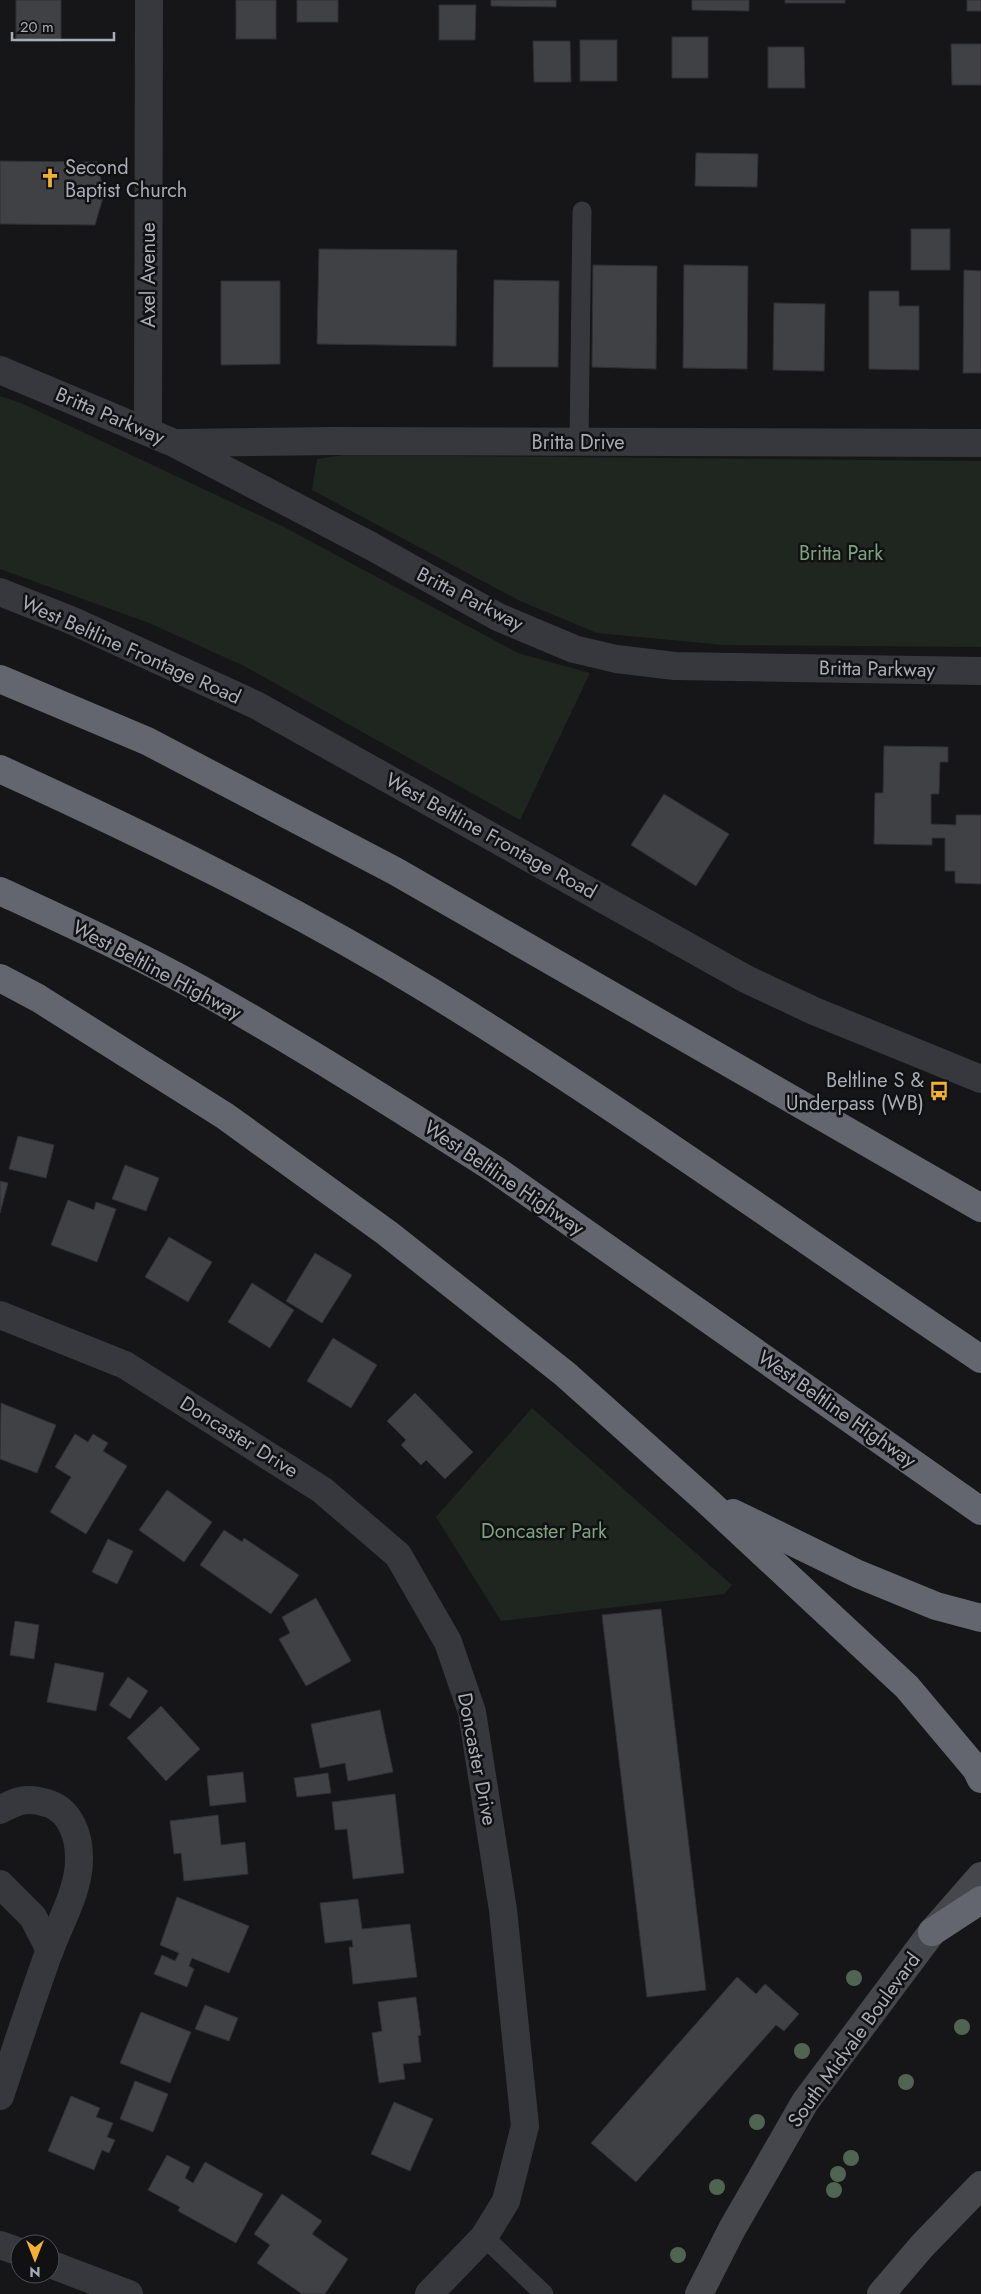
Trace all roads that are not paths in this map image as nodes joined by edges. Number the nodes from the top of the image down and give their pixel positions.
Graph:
1 (149, 0) edge
2 (582, 211) dead end
3 (0, 370) edge
4 (148, 431) junction
5 (578, 442) junction
6 (174, 443) junction
7 (981, 443) edge
8 (0, 592) edge
9 (981, 670) edge
10 (0, 679) edge
11 (0, 769) edge
12 (0, 891) edge
13 (0, 978) edge
14 (981, 1080) edge
15 (981, 1208) edge
16 (0, 1315) edge
17 (981, 1359) edge
18 (707, 1500) junction
19 (972, 1505) edge
20 (981, 1618) edge
21 (981, 1779) edge
22 (0, 1810) edge
23 (981, 1876) edge
24 (0, 1884) edge
25 (981, 1900) edge
26 (932, 1932) junction
27 (50, 1950) junction
28 (0, 2096) edge
29 (981, 2185) edge
30 (484, 2237) junction
31 (60, 2268) edge
32 (129, 2294) edge
33 (429, 2294) edge
34 (544, 2294) edge
35 (699, 2294) edge
36 (881, 2294) edge

1 - 4 street, Axel Avenue
2 - 5 lane
3 - 4 street, Britta Parkway
4 - 6 street, Britta Parkway
5 - 6 street, Britta Drive
5 - 7 street, Britta Drive
6 - 9 street, Britta Parkway
8 - 14 street, West Beltline Frontage Road
10 - 15 highway
11 - 17 highway
12 - 19 highway, West Beltline Highway
13 - 18 highway
16 - 30 street, Doncaster Drive
18 - 20 highway
18 - 21 highway
22 - 27 street
23 - 26 main road, South Midvale Boulevard
24 - 27 street
25 - 26 highway
26 - 35 main road, South Midvale Boulevard
27 - 28 street
29 - 36 main road
30 - 33 street, Doncaster Drive
30 - 34 lane
31 - 32 street

